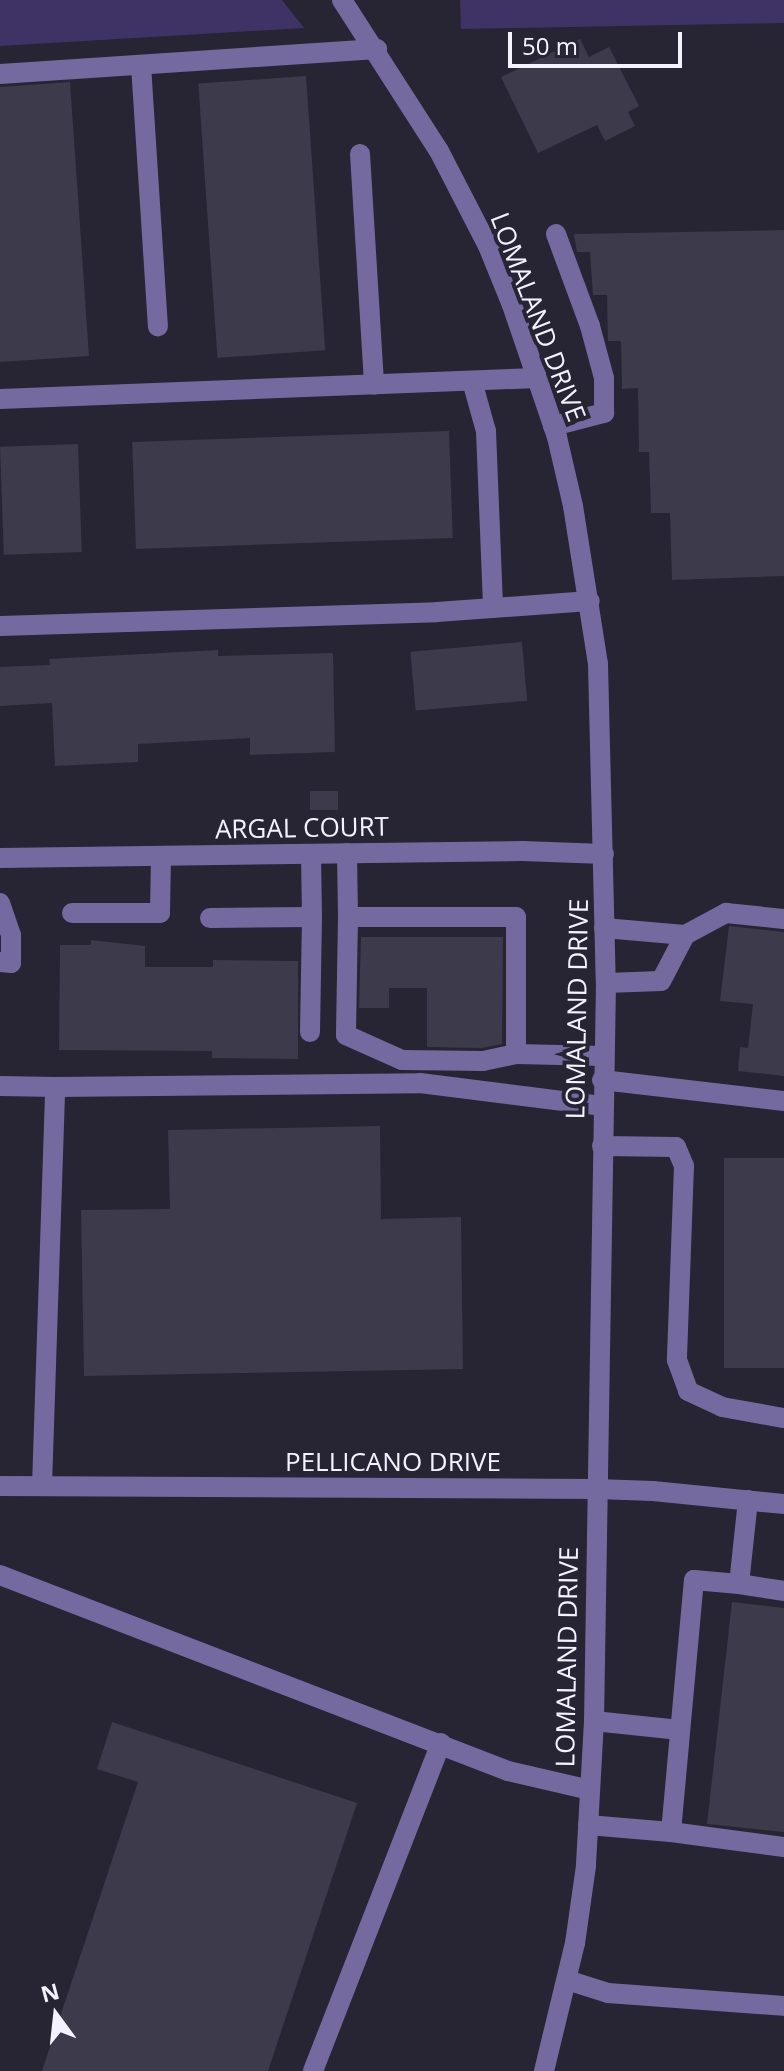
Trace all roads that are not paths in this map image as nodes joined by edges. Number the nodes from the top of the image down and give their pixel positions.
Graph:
1 (342, 0) edge
2 (377, 49) junction
3 (141, 65) junction
4 (0, 74) edge
5 (360, 154) dead end
6 (556, 234) dead end
7 (158, 326) dead end
8 (538, 378) junction
9 (472, 381) junction
10 (374, 385) junction
11 (0, 399) edge
12 (553, 426) junction
13 (590, 601) junction
14 (493, 608) junction
15 (0, 626) edge
16 (347, 853) junction
17 (311, 854) junction
18 (604, 854) junction
19 (161, 857) junction
20 (0, 858) edge
21 (0, 903) edge
22 (72, 913) dead end
23 (312, 917) junction
24 (348, 917) junction
25 (210, 918) dead end
26 (784, 919) edge
27 (604, 928) junction
28 (685, 935) junction
29 (0, 962) edge
30 (606, 983) junction
31 (310, 1032) dead end
32 (516, 1054) junction
33 (603, 1056) junction
34 (602, 1080) junction
35 (0, 1086) edge
36 (55, 1087) junction
37 (784, 1101) edge
38 (602, 1106) junction
39 (602, 1146) junction
40 (784, 1418) edge
41 (42, 1486) junction
42 (0, 1487) edge
43 (597, 1489) junction
44 (748, 1500) junction
45 (784, 1504) edge
46 (0, 1575) edge
47 (739, 1584) junction
48 (784, 1591) edge
49 (594, 1721) junction
50 (680, 1730) junction
51 (441, 1743) junction
52 (590, 1790) junction
53 (588, 1825) junction
54 (671, 1832) junction
55 (784, 1847) edge
56 (567, 1980) junction
57 (784, 2006) edge
58 (313, 2071) edge
59 (544, 2071) edge

1 - 2 street, LOMALAND DRIVE
2 - 3 street
2 - 8 street, LOMALAND DRIVE
3 - 4 street
3 - 7 street
5 - 10 street
6 - 12 street
8 - 9 street
8 - 12 street, LOMALAND DRIVE
9 - 10 street
9 - 14 street
10 - 11 street
12 - 13 street, LOMALAND DRIVE
13 - 14 street
13 - 18 street, LOMALAND DRIVE
14 - 15 street
16 - 17 street, ARGAL COURT
16 - 18 street, ARGAL COURT
16 - 24 street
17 - 19 street, ARGAL COURT
17 - 23 street
18 - 27 street, LOMALAND DRIVE
19 - 20 street, ARGAL COURT
19 - 22 street
21 - 29 street
23 - 25 street
23 - 31 street
24 - 32 street
24 - 32 street
26 - 28 street
27 - 28 street
27 - 30 street, LOMALAND DRIVE
28 - 30 street
30 - 33 street, LOMALAND DRIVE
32 - 33 street
33 - 34 street, LOMALAND DRIVE
34 - 37 street
34 - 38 street, LOMALAND DRIVE
35 - 36 street
36 - 38 street
36 - 41 street
38 - 39 street, LOMALAND DRIVE
39 - 40 street
39 - 43 street, LOMALAND DRIVE
41 - 42 street, PELLICANO DRIVE
41 - 43 street, PELLICANO DRIVE
43 - 44 street, PELLICANO DRIVE
43 - 49 street, LOMALAND DRIVE
44 - 45 street, PELLICANO DRIVE
44 - 47 street
46 - 51 street
47 - 48 street
47 - 50 street
49 - 50 street
49 - 52 street, LOMALAND DRIVE
50 - 54 street
51 - 52 street
51 - 58 street
52 - 53 street, LOMALAND DRIVE
53 - 54 street
53 - 56 street, LOMALAND DRIVE
54 - 55 street
56 - 57 street
56 - 59 street, LOMALAND DRIVE

